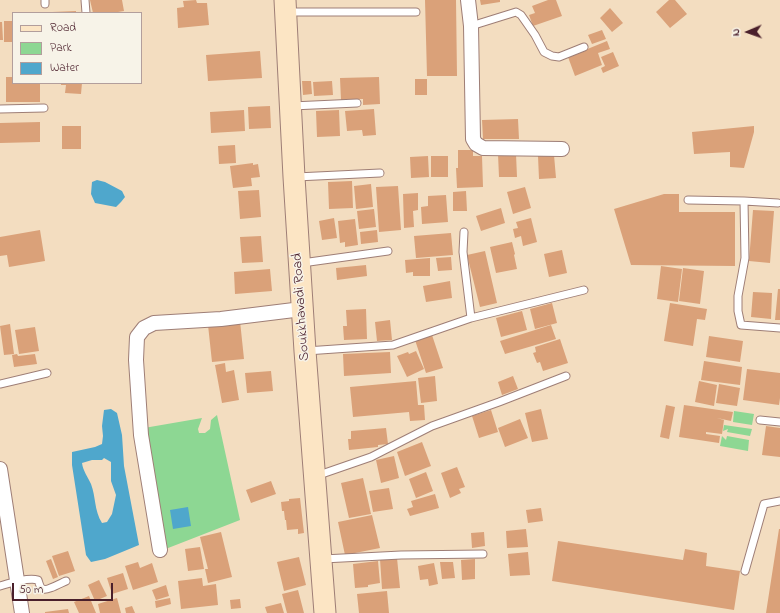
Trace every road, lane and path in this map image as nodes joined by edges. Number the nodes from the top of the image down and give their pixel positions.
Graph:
1 (85, 0) edge
2 (468, 0) edge
3 (286, 6) edge
4 (86, 12) edge
5 (416, 12) dead end
6 (471, 26) junction
7 (584, 47) dead end
8 (357, 103) dead end
9 (290, 106) junction
10 (44, 108) dead end
11 (0, 109) edge
12 (562, 150) dead end
13 (380, 173) dead end
14 (294, 177) junction
15 (688, 200) dead end
16 (744, 201) junction
17 (778, 203) dead end
18 (464, 232) dead end
19 (388, 251) dead end
20 (299, 263) junction
21 (584, 290) dead end
22 (302, 309) junction
23 (471, 318) junction
24 (780, 328) edge
25 (305, 352) junction
26 (47, 373) dead end
27 (566, 376) dead end
28 (0, 384) edge
29 (760, 420) dead end
30 (780, 422) edge
31 (0, 469) edge
32 (315, 477) junction
33 (780, 501) edge
34 (5, 529) edge
35 (160, 550) dead end
36 (483, 554) dead end
37 (320, 559) junction
38 (745, 571) dead end
39 (17, 581) junction
40 (66, 581) dead end
41 (0, 586) edge
42 (22, 613) edge
43 (325, 613) edge

1 - 4 lane
2 - 6 street
3 - 5 lane
3 - 9 street, Soukkhavadi Road
6 - 7 lane
6 - 12 street
8 - 9 lane
9 - 14 street, Soukkhavadi Road
10 - 11 lane
13 - 14 lane
14 - 20 street, Soukkhavadi Road
15 - 16 lane
16 - 17 lane
16 - 24 lane
18 - 23 lane
19 - 20 lane
20 - 22 street, Soukkhavadi Road
21 - 23 lane
22 - 25 street, Soukkhavadi Road
22 - 35 street
23 - 25 lane
25 - 32 street, Soukkhavadi Road
26 - 28 lane
27 - 32 lane
29 - 30 lane
31 - 34 street
32 - 37 street, Soukkhavadi Road
33 - 38 lane
34 - 39 street
36 - 37 lane
37 - 43 street, Soukkhavadi Road
39 - 40 lane
39 - 41 lane
39 - 42 street

